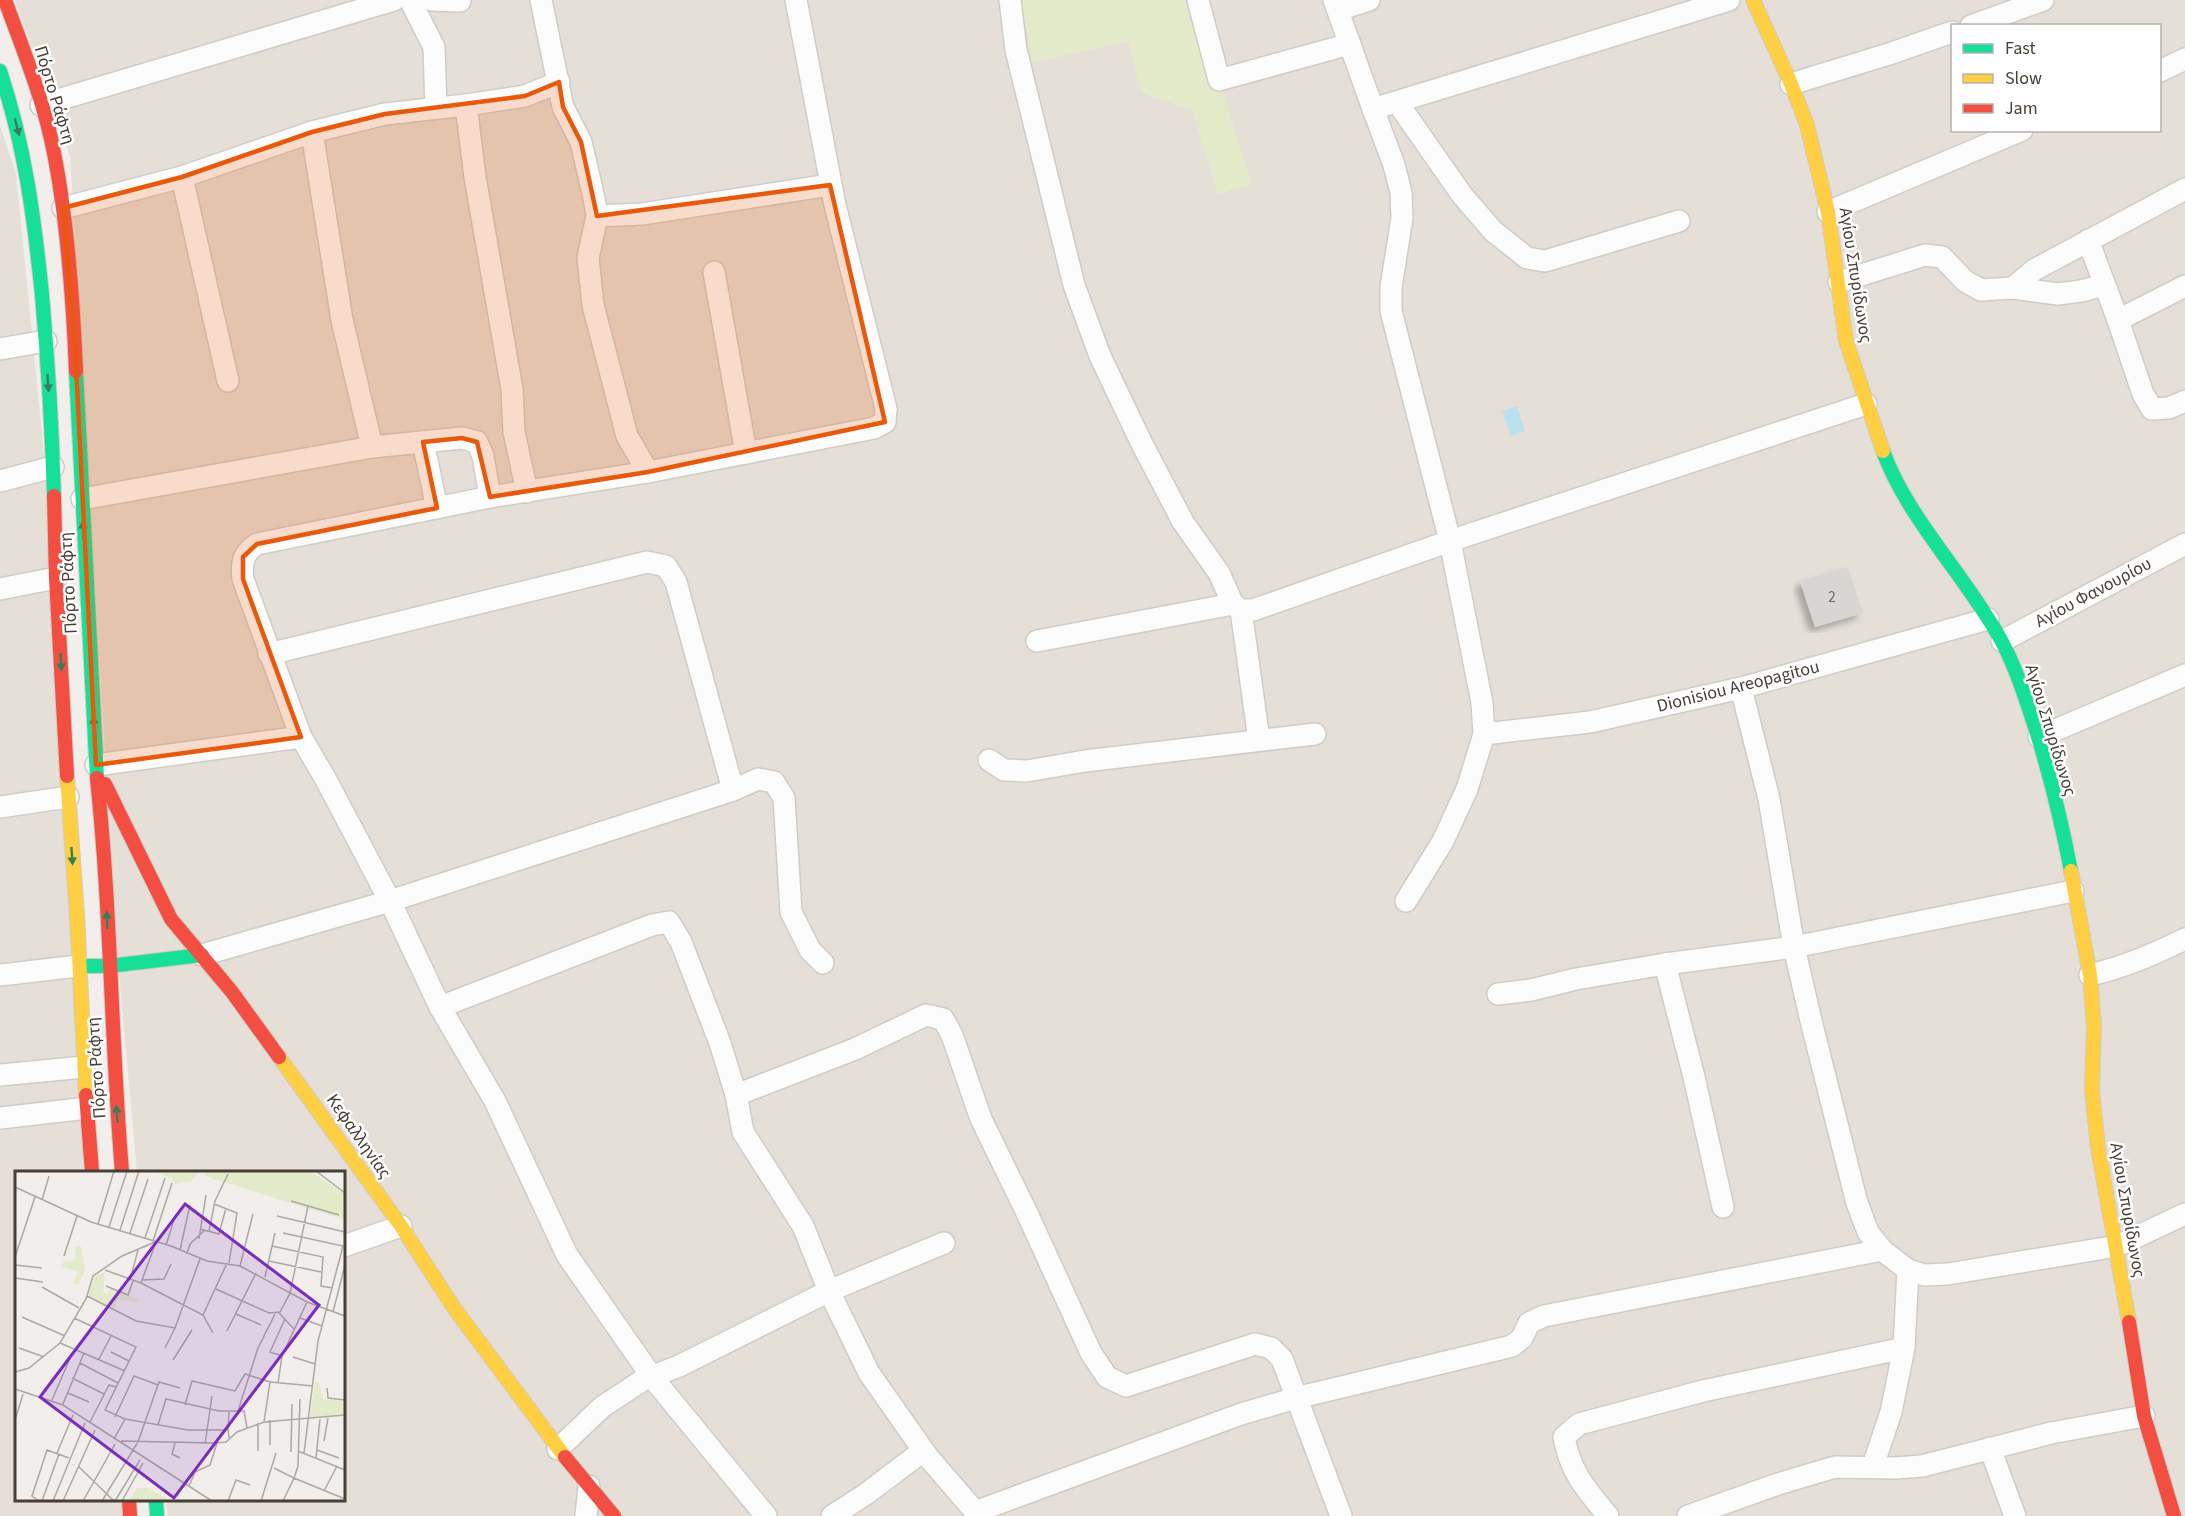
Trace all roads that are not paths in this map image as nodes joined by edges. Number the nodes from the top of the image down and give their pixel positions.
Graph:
1 (5, 0) edge
2 (394, 0) edge
3 (410, 0) edge
4 (432, 0) edge
5 (541, 0) edge
6 (796, 0) edge
7 (1010, 0) edge
8 (1198, 0) edge
9 (1369, 0) edge
10 (1729, 0) edge
11 (1753, 0) edge
12 (2043, 0) edge
13 (460, 1) edge
14 (1336, 5) edge
15 (1977, 24) edge
16 (1951, 33) edge
17 (1350, 44) junction
18 (2185, 59) edge
19 (0, 71) edge
20 (2161, 71) edge
21 (559, 82) junction
22 (1791, 84) junction
23 (1397, 102) junction
24 (41, 105) junction
25 (466, 105) junction
26 (436, 108) junction
27 (1373, 109) junction
28 (312, 132) junction
29 (2018, 132) edge
30 (182, 177) junction
31 (830, 185) junction
32 (2185, 189) edge
33 (63, 208) junction
34 (1828, 212) junction
35 (597, 216) junction
36 (1679, 221) dead end
37 (2088, 240) junction
38 (714, 272) dead end
39 (1839, 282) junction
40 (2104, 285) junction
41 (2185, 286) edge
42 (2013, 288) junction
43 (2118, 320) junction
44 (46, 341) junction
45 (0, 349) edge
46 (228, 381) dead end
47 (2185, 401) edge
48 (1866, 404) junction
49 (423, 442) junction
50 (372, 447) junction
51 (746, 453) junction
52 (53, 467) junction
53 (648, 472) junction
54 (0, 481) edge
55 (527, 492) junction
56 (490, 497) junction
57 (82, 499) junction
58 (437, 508) junction
59 (1450, 541) junction
60 (2185, 544) edge
61 (56, 578) junction
62 (0, 589) edge
63 (1237, 607) junction
64 (1988, 619) junction
65 (1037, 641) dead end
66 (2002, 641) junction
67 (269, 654) junction
68 (2185, 675) edge
69 (1741, 688) junction
70 (1315, 734) dead end
71 (1484, 734) junction
72 (301, 737) junction
73 (2038, 737) junction
74 (1259, 740) junction
75 (989, 760) dead end
76 (96, 765) junction
77 (733, 790) junction
78 (68, 797) junction
79 (0, 807) edge
80 (2073, 891) junction
81 (390, 901) junction
82 (1406, 901) dead end
83 (2185, 939) edge
84 (1794, 947) junction
85 (202, 955) junction
86 (824, 963) dead end
87 (1665, 964) junction
88 (78, 966) junction
89 (109, 966) junction
90 (0, 975) edge
91 (2090, 975) junction
92 (1498, 993) dead end
93 (440, 1007) junction
94 (84, 1066) junction
95 (0, 1075) edge
96 (736, 1095) junction
97 (88, 1108) junction
98 (0, 1119) edge
99 (93, 1171) edge
100 (122, 1171) edge
101 (1723, 1207) dead end
102 (2185, 1214) edge
103 (401, 1226) junction
104 (944, 1243) dead end
105 (345, 1246) edge
106 (2117, 1246) junction
107 (1882, 1250) junction
108 (1908, 1270) junction
109 (829, 1291) junction
110 (1904, 1348) junction
111 (652, 1377) junction
112 (1296, 1398) junction
113 (2144, 1416) junction
114 (1990, 1448) junction
115 (558, 1449) junction
116 (923, 1451) junction
117 (1873, 1466) junction
118 (590, 1486) junction
119 (129, 1501) edge
120 (156, 1501) edge
121 (977, 1514) edge
122 (130, 1516) edge
123 (158, 1516) edge
124 (586, 1516) edge
125 (614, 1516) edge
126 (766, 1516) edge
127 (832, 1516) edge
128 (1341, 1516) edge
129 (1608, 1516) edge
130 (1688, 1516) edge
131 (2015, 1516) edge
132 (2174, 1516) edge

1 - 24 street, Πόρτο Ράφτη
2 - 24 street
3 - 26 street
4 - 13 street
5 - 21 street
6 - 31 street
7 - 63 street
8 - 17 street
9 - 14 street
10 - 23 street
11 - 22 street, Αγίου Σπυρίδωνος
12 - 15 street
14 - 17 street
16 - 22 street
17 - 27 street
18 - 20 street
19 -> 44 street, Πόρτο Ράφτη
21 - 25 street
21 - 35 street
22 - 34 street, Αγίου Σπυρίδωνος
23 - 27 street
23 - 36 street
24 - 33 street, Πόρτο Ράφτη
25 - 26 street
25 - 55 street
26 - 28 street
27 - 59 street
28 - 30 street
28 - 50 street
29 - 34 street
30 - 33 street
30 - 46 street
31 - 35 street
31 - 51 street
32 - 37 street
33 - 57 street, Πόρτο Ράφτη
34 - 39 street, Αγίου Σπυρίδωνος
35 - 53 street
37 - 40 street
37 - 42 street
38 - 51 street
39 - 42 street
39 - 48 street, Αγίου Σπυρίδωνος
40 - 42 street
40 - 43 street
41 - 43 street
43 - 47 street
44 - 45 street
44 -> 52 street, Πόρτο Ράφτη
48 - 59 street
48 - 64 street, Αγίου Σπυρίδωνος
49 - 50 street
49 - 56 street
49 - 58 street
50 - 57 street
51 - 53 street
52 - 54 street
52 - 61 street, Πόρτο Ράφτη
53 - 55 street
55 - 56 street
56 - 58 street
76 -> 57 street, Πόρτο Ράφτη
58 - 67 street
59 - 63 street
59 - 71 street
60 - 66 street, Αγίου Φανουρίου
61 - 62 street
61 -> 78 street, Πόρτο Ράφτη
63 - 65 street
63 - 74 street
64 - 66 street, Αγίου Σπυρίδωνος
64 - 69 street, Dionisiou Areopagitou
66 - 73 street, Αγίου Σπυρίδωνος
67 - 72 street
67 - 77 street
68 - 73 street
69 - 71 street, Dionisiou Areopagitou
69 - 84 street
70 - 74 street
71 - 82 street
72 - 76 street
72 - 81 street
73 - 80 street, Αγίου Σπυρίδωνος
74 - 75 street
76 - 85 street, Κεφαλληνίας
89 -> 76 street, Πόρτο Ράφτη
77 - 81 street
77 - 86 street
78 - 79 street
78 -> 88 street, Πόρτο Ράφτη
80 - 84 street
80 - 91 street, Αγίου Σπυρίδωνος
81 - 85 street
81 - 93 street
83 - 91 street
84 - 87 street
84 - 107 street
85 - 89 street
85 - 103 street, Κεφαλληνίας
87 - 92 street
87 - 101 street
88 - 89 street
88 - 90 street
88 - 94 street, Πόρτο Ράφτη
100 -> 89 street, Πόρτο Ράφτη
91 - 106 street, Αγίου Σπυρίδωνος
93 - 96 street
93 - 111 street
94 - 95 street
94 - 97 street, Πόρτο Ράφτη
96 - 109 street
96 - 112 street
97 - 98 street
97 - 99 street, Πόρτο Ράφτη
102 - 106 street
103 - 105 street
103 - 115 street, Κεφαλληνίας
104 - 109 street
106 - 108 street
106 - 113 street, Αγίου Σπυρίδωνος
107 - 108 street
107 - 112 street
108 - 110 street
109 - 111 street
109 - 116 street
110 - 117 street
110 - 129 street
111 - 115 street
111 - 126 street
112 - 121 street
112 - 128 street
113 - 114 street
113 - 132 street, Αγίου Σπυρίδωνος
114 - 117 street
114 - 131 street
115 - 118 street, Κεφαλληνίας
116 - 121 street
116 - 127 street
117 - 130 street
118 - 124 street
118 - 125 street, Κεφαλληνίας
119 - 122 street
120 - 123 street

